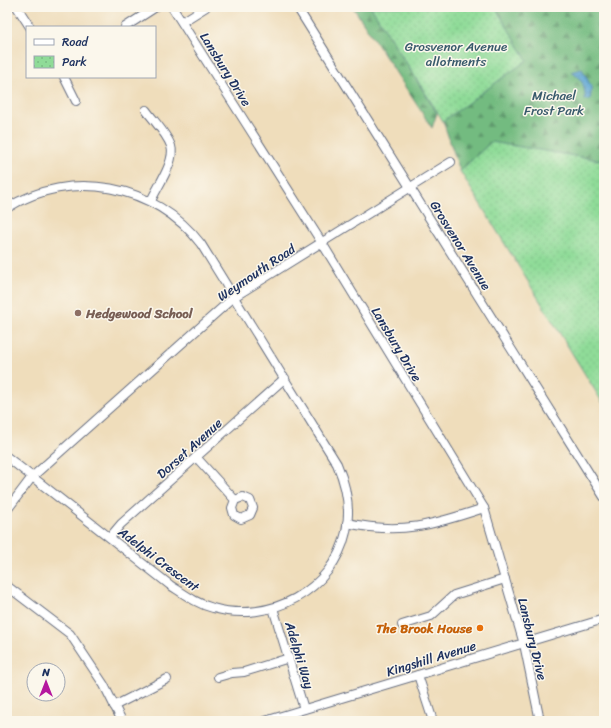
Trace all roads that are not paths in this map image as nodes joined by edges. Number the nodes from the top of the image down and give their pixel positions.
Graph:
1 (18, 7) edge
2 (156, 7) edge
3 (172, 7) edge
4 (206, 7) edge
5 (297, 7) edge
6 (182, 22) junction
7 (29, 26) edge
8 (127, 26) edge
9 (64, 78) edge
10 (76, 101) dead end
11 (146, 110) dead end
12 (451, 162) dead end
13 (411, 187) junction
14 (151, 201) junction
15 (7, 208) edge
16 (322, 243) junction
17 (234, 297) junction
18 (285, 378) junction
19 (7, 457) edge
20 (196, 457) junction
21 (32, 477) junction
22 (604, 497) edge
23 (235, 500) dead end
24 (484, 508) junction
25 (7, 510) edge
26 (347, 523) junction
27 (110, 537) junction
28 (505, 579) junction
29 (7, 586) edge
30 (273, 608) junction
31 (604, 619) edge
32 (402, 625) dead end
33 (524, 644) junction
34 (290, 658) junction
35 (418, 675) junction
36 (218, 677) dead end
37 (167, 679) dead end
38 (114, 706) junction
39 (304, 709) junction
40 (122, 721) edge
41 (265, 721) edge
42 (433, 721) edge
43 (540, 721) edge

1 - 7 street
2 - 8 street
3 - 6 street, Lansbury Drive
4 - 6 street
5 - 13 street, Grosvenor Avenue
6 - 16 street, Lansbury Drive
9 - 10 street
11 - 14 street
12 - 13 street, Weymouth Road
13 - 16 street, Weymouth Road
13 - 22 street, Grosvenor Avenue
14 - 15 street, Adelphi Crescent
14 - 17 street, Adelphi Crescent
16 - 17 street, Weymouth Road
16 - 24 street, Lansbury Drive
17 - 18 street, Adelphi Crescent
17 - 21 street, Weymouth Road
18 - 20 street, Dorset Avenue
18 - 26 street, Adelphi Crescent
19 - 21 street, Adelphi Crescent
20 - 23 street
20 - 27 street, Dorset Avenue
21 - 25 street, Weymouth Road
21 - 27 street, Adelphi Crescent
24 - 26 street
24 - 28 street, Lansbury Drive
26 - 30 street, Adelphi Crescent
27 - 30 street, Adelphi Crescent
28 - 32 street
28 - 33 street, Lansbury Drive
29 - 38 street
30 - 34 street, Adelphi Way
31 - 33 street, Kingshill Avenue
33 - 35 street, Kingshill Avenue
33 - 43 street, Lansbury Drive
34 - 36 street
34 - 39 street, Adelphi Way
35 - 39 street, Kingshill Avenue
35 - 42 street
37 - 38 street
38 - 40 street
39 - 41 street, Kingshill Avenue

